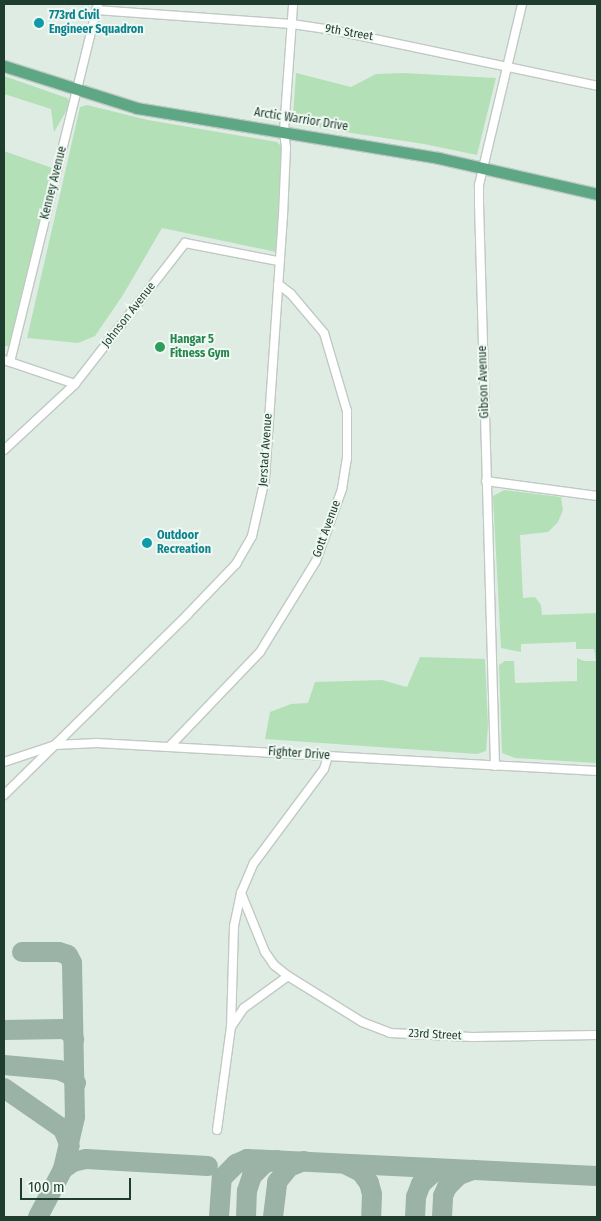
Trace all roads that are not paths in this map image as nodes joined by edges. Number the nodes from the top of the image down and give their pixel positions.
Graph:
1 (293, 4) edge
2 (522, 4) edge
3 (97, 7) edge
4 (292, 24) junction
5 (4, 66) edge
6 (508, 66) junction
7 (597, 86) edge
8 (77, 91) junction
9 (284, 131) junction
10 (484, 168) junction
11 (597, 194) edge
12 (278, 261) junction
13 (278, 284) junction
14 (7, 361) edge
15 (75, 384) junction
16 (4, 450) edge
17 (486, 481) junction
18 (597, 496) edge
19 (55, 745) junction
20 (170, 746) junction
21 (328, 756) junction
22 (4, 762) edge
23 (494, 766) junction
24 (597, 771) edge
25 (4, 794) edge
26 (241, 892) junction
27 (288, 976) junction
28 (231, 1027) junction
29 (597, 1035) edge
30 (217, 1130) dead end

1 - 4 street, Jerstad Avenue
2 - 6 street, Gibson Avenue
3 - 4 street, 9th Street
3 - 8 street, Kenney Avenue
4 - 6 street, 9th Street
4 - 9 street, Jerstad Avenue
5 - 8 main road, Arctic Warrior Drive
6 - 7 street, 9th Street
6 - 10 street, Gibson Avenue
8 - 9 main road, Arctic Warrior Drive
8 - 14 street, Kenney Avenue
9 - 10 main road, Arctic Warrior Drive
9 - 12 street, Jerstad Avenue
10 - 11 main road, Arctic Warrior Drive
10 - 17 street, Gibson Avenue
12 - 13 street, Jerstad Avenue
12 - 15 street, Johnson Avenue
13 - 19 street, Jerstad Avenue
13 - 20 street, Gott Avenue
14 - 15 street
15 - 16 street, Johnson Avenue
17 - 18 street
17 - 23 street, Gibson Avenue
19 - 20 street, Fighter Drive
19 - 22 street, Fighter Drive
19 - 25 street, Jerstad Avenue
20 - 21 street, Fighter Drive
21 - 23 street, Fighter Drive
21 - 26 street
23 - 24 street, Fighter Drive
26 - 27 street, 23rd Street
26 - 28 street
27 - 28 street
27 - 29 street, 23rd Street
28 - 30 street

